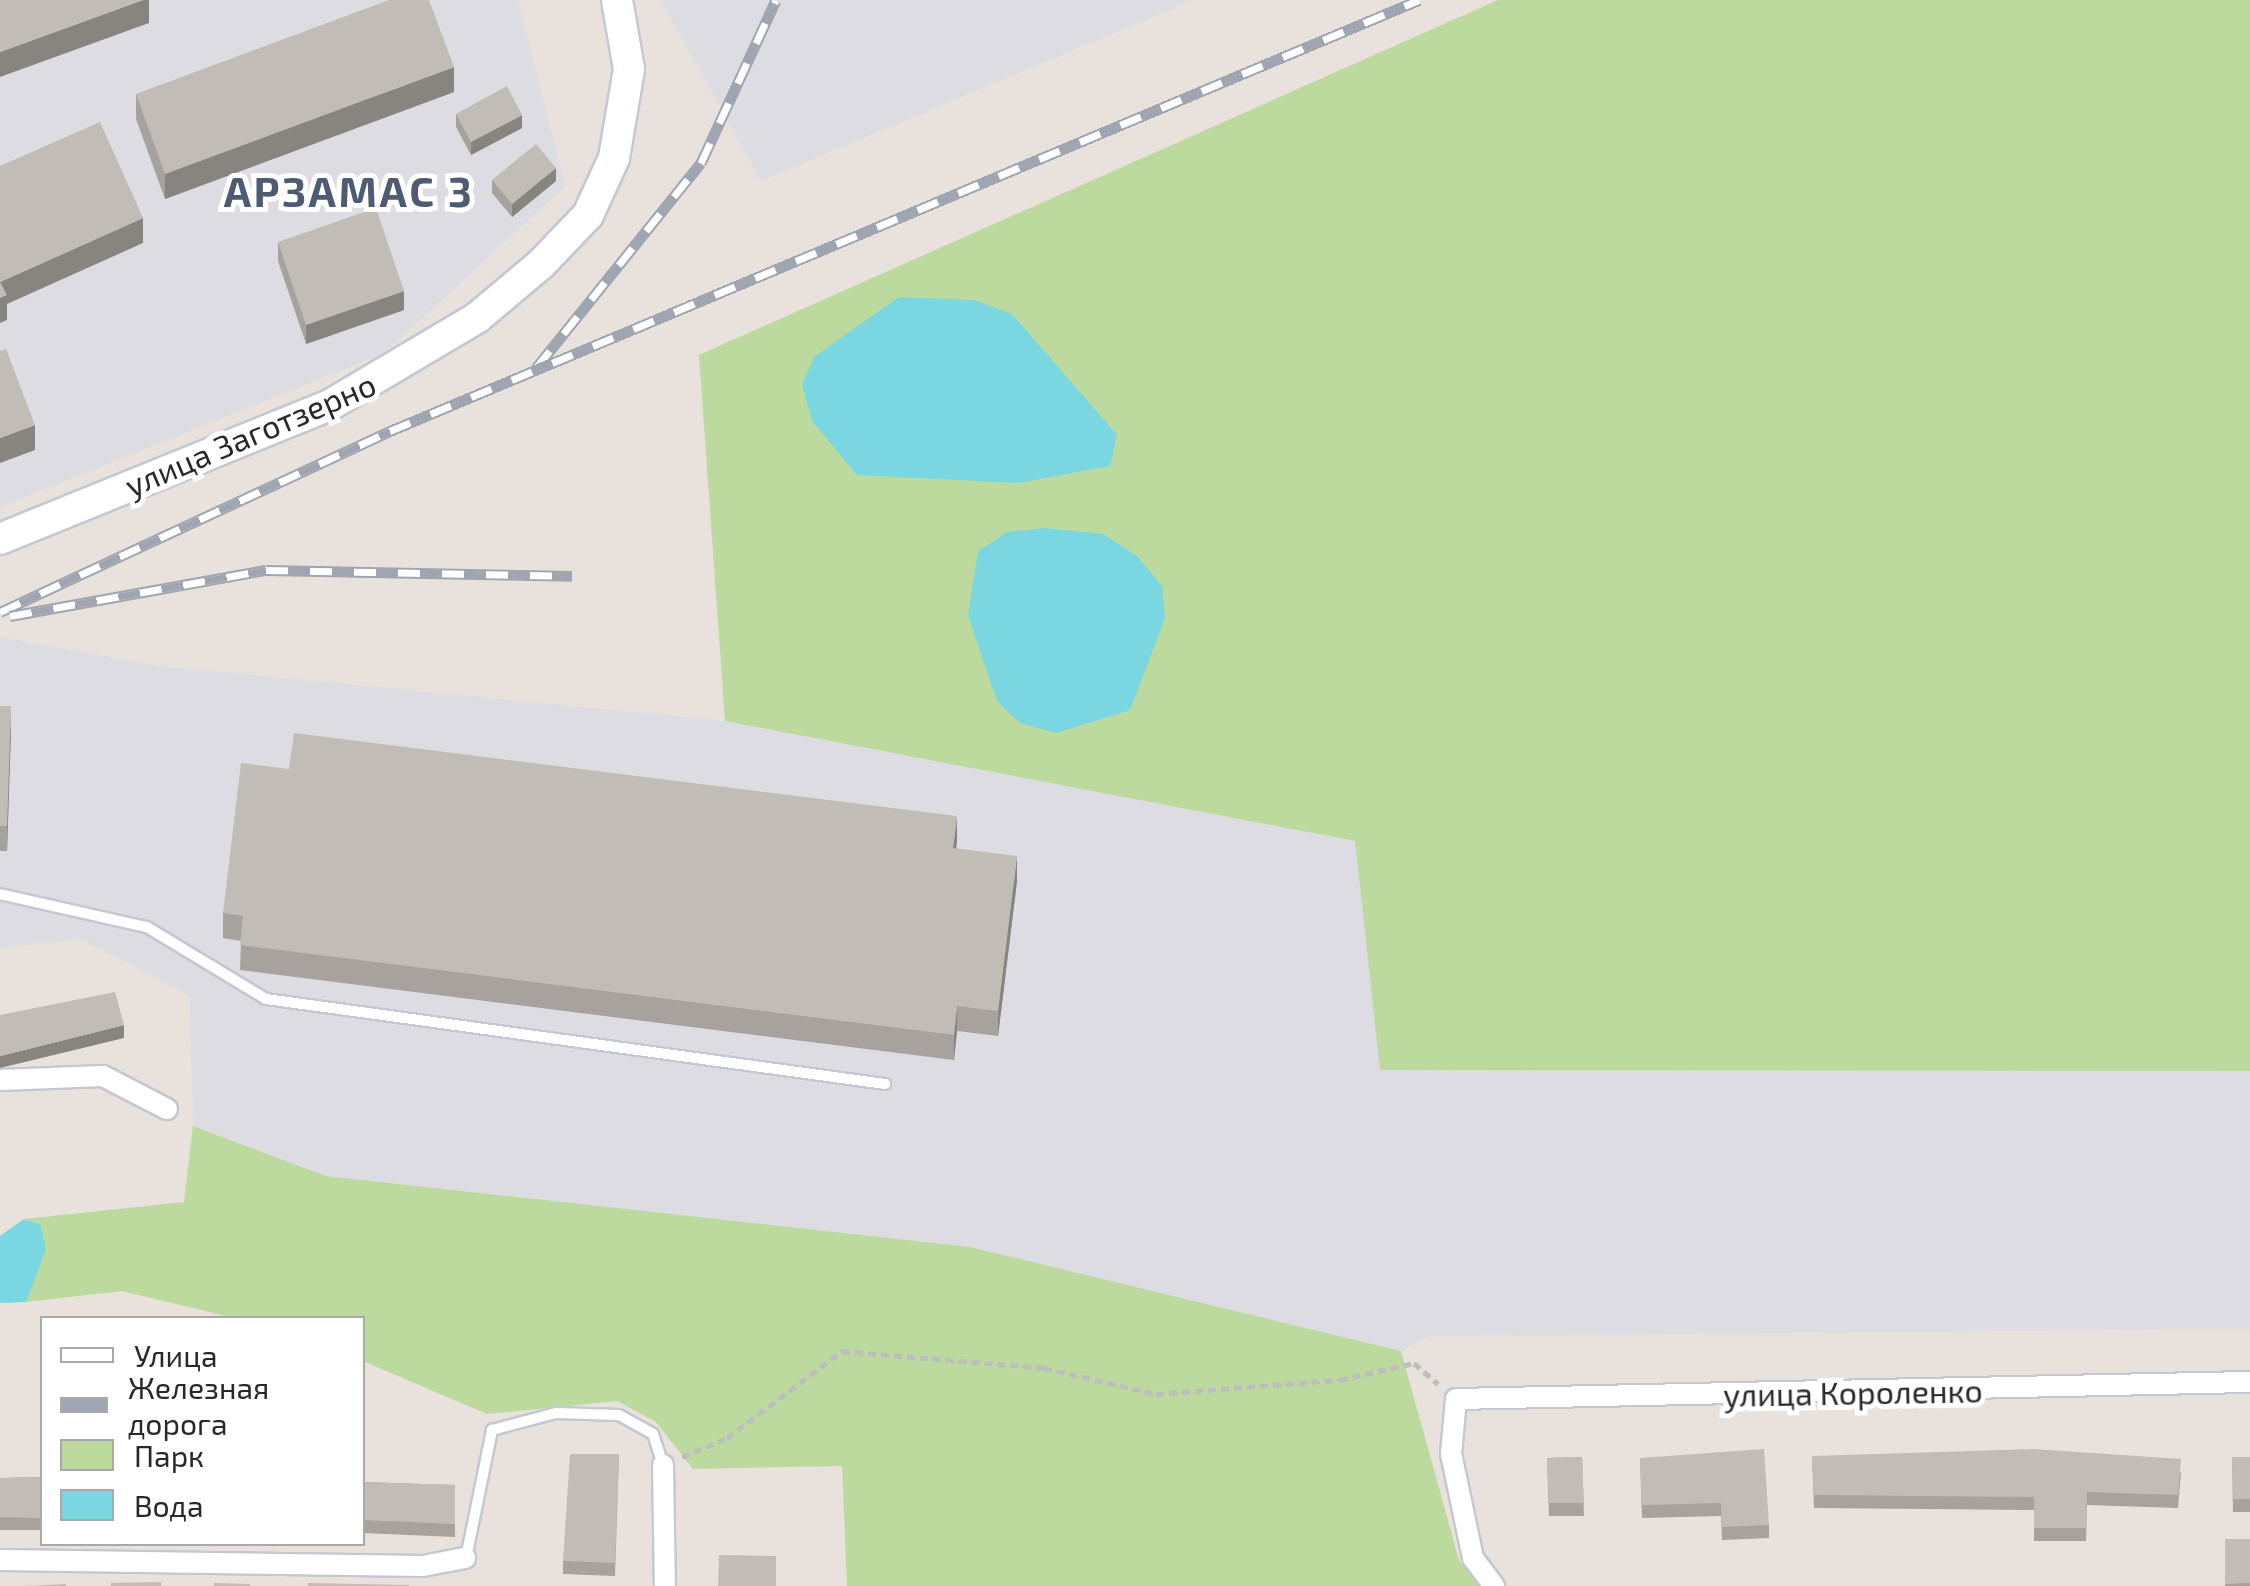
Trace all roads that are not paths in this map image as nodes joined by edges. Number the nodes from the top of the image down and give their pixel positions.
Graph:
1 (617, 0) edge
2 (0, 538) edge
3 (0, 894) edge
4 (0, 1080) edge
5 (885, 1084) dead end
6 (167, 1109) dead end
7 (2250, 1382) edge
8 (664, 1465) joint
9 (465, 1558) joint
10 (0, 1560) edge
11 (180, 1564) junction
12 (180, 1586) edge
13 (665, 1586) edge
14 (1494, 1586) edge

1 - 2 street, улица Заготзерно
3 - 5 lane
4 - 6 street
7 - 14 street, улица Короленко
8 - 9 lane
8 - 13 street
9 - 11 street
10 - 11 street
11 - 12 street

